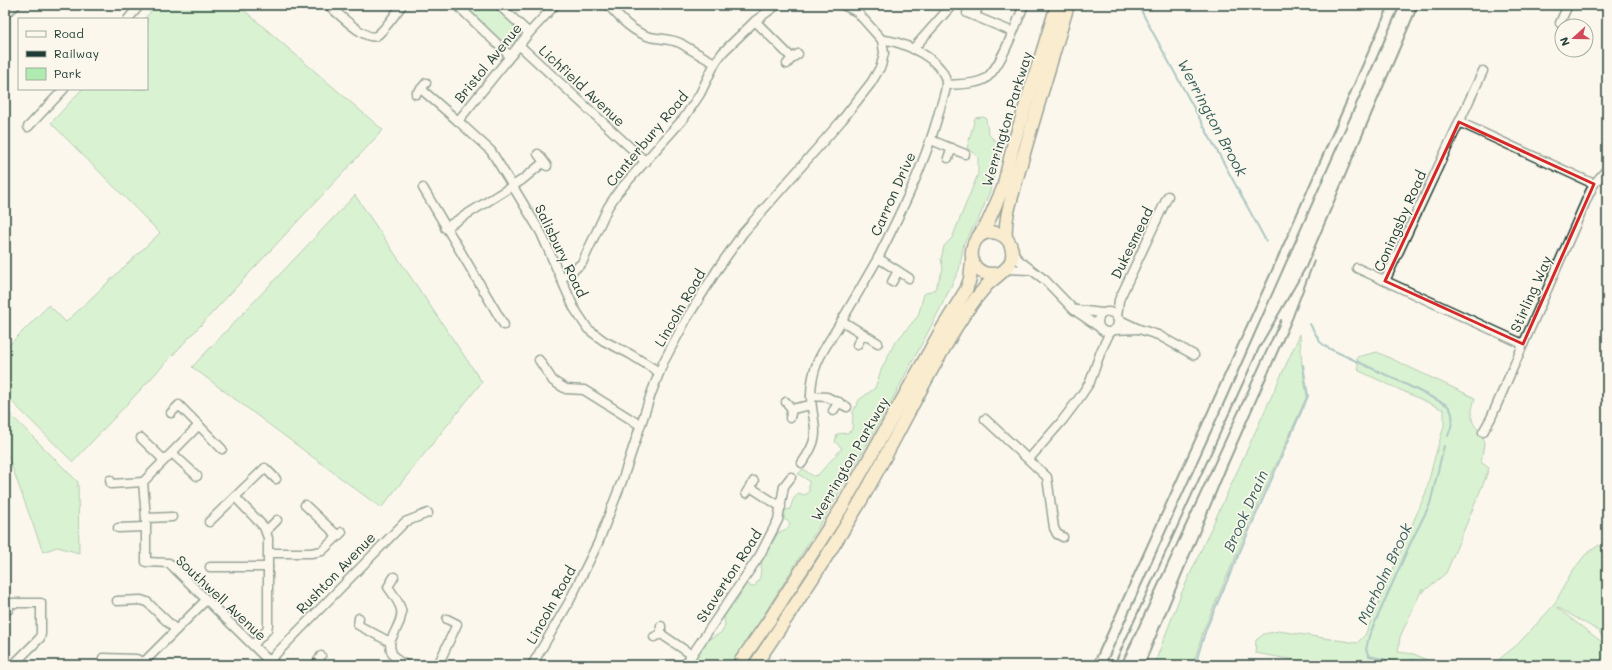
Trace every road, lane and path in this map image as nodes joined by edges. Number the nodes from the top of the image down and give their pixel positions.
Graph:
1 (16, 5) edge
2 (140, 5) edge
3 (328, 5) edge
4 (402, 5) edge
5 (499, 5) edge
6 (555, 5) edge
7 (608, 5) edge
8 (777, 5) edge
9 (843, 5) edge
10 (952, 5) edge
11 (1024, 5) edge
12 (1057, 5) edge
13 (1068, 5) edge
14 (1568, 5) edge
15 (460, 6) edge
16 (978, 7) dead end
17 (858, 8) edge
18 (966, 13) dead end
19 (5, 14) edge
20 (975, 16) junction
21 (129, 18) edge
22 (1562, 18) edge
23 (755, 21) junction
24 (1012, 32) junction
25 (529, 33) junction
26 (882, 40) junction
27 (519, 46) junction
28 (912, 49) junction
29 (510, 56) junction
30 (792, 59) dead end
31 (716, 63) junction
32 (1483, 71) dead end
33 (946, 85) junction
34 (421, 89) dead end
35 (63, 90) edge
36 (458, 121) junction
37 (1459, 122) junction
38 (28, 127) dead end
39 (931, 140) junction
40 (952, 148) junction
41 (538, 154) dead end
42 (965, 154) dead end
43 (948, 158) dead end
44 (646, 162) junction
45 (1607, 169) edge
46 (1594, 184) junction
47 (512, 185) junction
48 (423, 188) dead end
49 (1168, 196) dead end
50 (446, 228) junction
51 (978, 237) junction
52 (1006, 238) junction
53 (1012, 253) junction
54 (878, 258) junction
55 (972, 261) junction
56 (1357, 268) dead end
57 (898, 271) junction
58 (1003, 271) junction
59 (1033, 271) junction
60 (561, 278) junction
61 (909, 278) dead end
62 (1385, 281) junction
63 (892, 282) dead end
64 (1119, 300) junction
65 (1074, 310) junction
66 (1104, 312) junction
67 (1117, 318) junction
68 (842, 321) junction
69 (504, 325) dead end
70 (1139, 329) junction
71 (1106, 330) junction
72 (863, 334) junction
73 (878, 343) dead end
74 (1523, 344) junction
75 (857, 345) dead end
76 (1194, 355) dead end
77 (539, 360) dead end
78 (659, 372) junction
79 (811, 396) junction
80 (786, 402) dead end
81 (839, 402) junction
82 (811, 405) junction
83 (847, 407) dead end
84 (833, 411) dead end
85 (171, 413) dead end
86 (985, 419) dead end
87 (198, 425) junction
88 (640, 425) junction
89 (1483, 432) dead end
90 (141, 438) dead end
91 (222, 449) dead end
92 (172, 453) junction
93 (1029, 459) junction
94 (164, 460) junction
95 (802, 463) dead end
96 (197, 476) dead end
97 (791, 477) dead end
98 (276, 479) dead end
99 (110, 480) dead end
100 (144, 482) junction
101 (750, 487) dead end
102 (235, 497) junction
103 (305, 505) dead end
104 (781, 507) junction
105 (428, 513) dead end
106 (172, 517) dead end
107 (146, 518) junction
108 (277, 520) dead end
109 (209, 522) dead end
110 (145, 527) junction
111 (118, 528) dead end
112 (266, 531) junction
113 (1063, 537) dead end
114 (269, 553) junction
115 (210, 566) dead end
116 (268, 567) junction
117 (394, 576) dead end
118 (206, 600) junction
119 (117, 601) dead end
120 (9, 609) dead end
121 (359, 618) dead end
122 (447, 619) dead end
123 (176, 630) junction
124 (658, 632) dead end
125 (390, 642) junction
126 (253, 645) junction
127 (692, 655) junction
128 (321, 656) dead end
129 (103, 658) dead end
130 (394, 662) edge
131 (271, 663) edge
132 (144, 664) edge
133 (14, 665) edge
134 (321, 665) edge
135 (406, 665) edge
136 (438, 665) edge
137 (532, 665) edge
138 (685, 665) edge
139 (738, 665) edge
140 (755, 665) edge

1 - 19 street
2 - 21 street
3 - 4 street
5 - 25 street
6 - 25 street, Bristol Avenue
7 - 31 street
8 - 23 street, Canterbury Road
9 - 17 street
10 - 28 street
11 - 24 street
12 - 51 highway, Werrington Parkway
13 - 52 highway, Werrington Parkway
14 - 22 street
15 - 29 street
16 - 20 street
17 - 26 street
18 - 20 street
20 - 24 street
23 - 30 street
23 - 31 street, Canterbury Road
24 - 33 street
25 - 27 street, Bristol Avenue
26 - 28 street
26 - 78 street, Lincoln Road
27 - 29 street, Bristol Avenue
27 - 44 street, Lichfield Avenue
28 - 33 street
29 - 36 street, Bristol Avenue
31 - 44 street, Canterbury Road
32 - 37 street, Coningsby Road
33 - 39 street, Carron Drive
34 - 36 street, Salisbury Road
35 - 38 street
36 - 47 street, Salisbury Road
37 - 46 street
37 - 62 street, Coningsby Road
39 - 40 street, Carron Drive
39 - 54 street, Carron Drive
40 - 42 street, Carron Drive
40 - 43 street
41 - 47 street
44 - 60 street, Canterbury Road
45 - 46 street, Stirling Way
46 - 74 street, Stirling Way
47 - 50 street
47 - 60 street, Salisbury Road
48 - 50 street
49 - 64 street, Dukesmead
50 - 69 street
51 - 52 highway
51 - 55 highway
52 - 53 highway
53 - 58 highway
53 - 59 street
54 - 57 street, Carron Drive
54 - 68 street, Carron Drive
55 - 58 highway
55 - 139 highway, Werrington Parkway
56 - 62 street
57 - 61 street, Carron Drive
57 - 63 street
58 - 59 street
58 - 140 highway, Werrington Parkway
59 - 65 street
60 - 78 street, Salisbury Road
62 - 74 street, Coningsby Road
64 - 66 street, Dukesmead
64 - 67 street, Dukesmead
65 - 66 street
65 - 71 street
66 - 67 street
66 - 71 street
67 - 70 street
67 - 71 street
68 - 72 street
68 - 79 street, Carron Drive
70 - 71 street
70 - 76 street
71 - 93 street
72 - 73 street
72 - 75 street
74 - 89 street, Stirling Way
77 - 88 street
78 - 88 street, Lincoln Road
79 - 81 street
79 - 82 street, Carron Drive
80 - 82 street
81 - 83 street
81 - 84 street
82 - 95 street, Carron Drive
85 - 87 street
86 - 93 street
87 - 91 street
87 - 92 street
88 - 137 street, Lincoln Road
90 - 94 street
92 - 94 street
92 - 96 street
93 - 113 street
94 - 100 street
97 - 104 street, Staverton Road
98 - 102 street
99 - 100 street
100 - 107 street
101 - 104 street
102 - 109 street
102 - 112 street
103 - 114 street
104 - 127 street, Staverton Road
105 - 131 street, Rushton Avenue
106 - 107 street
107 - 110 street
108 - 112 street
110 - 111 street
110 - 118 street, Southwell Avenue
112 - 114 street
114 - 116 street
115 - 116 street
116 - 126 street
117 - 125 street
118 - 123 street
118 - 126 street, Southwell Avenue
119 - 123 street
120 - 133 street
121 - 125 street
122 - 136 street
123 - 132 street
124 - 127 street
125 - 130 street
126 - 131 street, Southwell Avenue
127 - 138 street, Staverton Road
128 - 134 street
129 - 132 street
130 - 135 street

